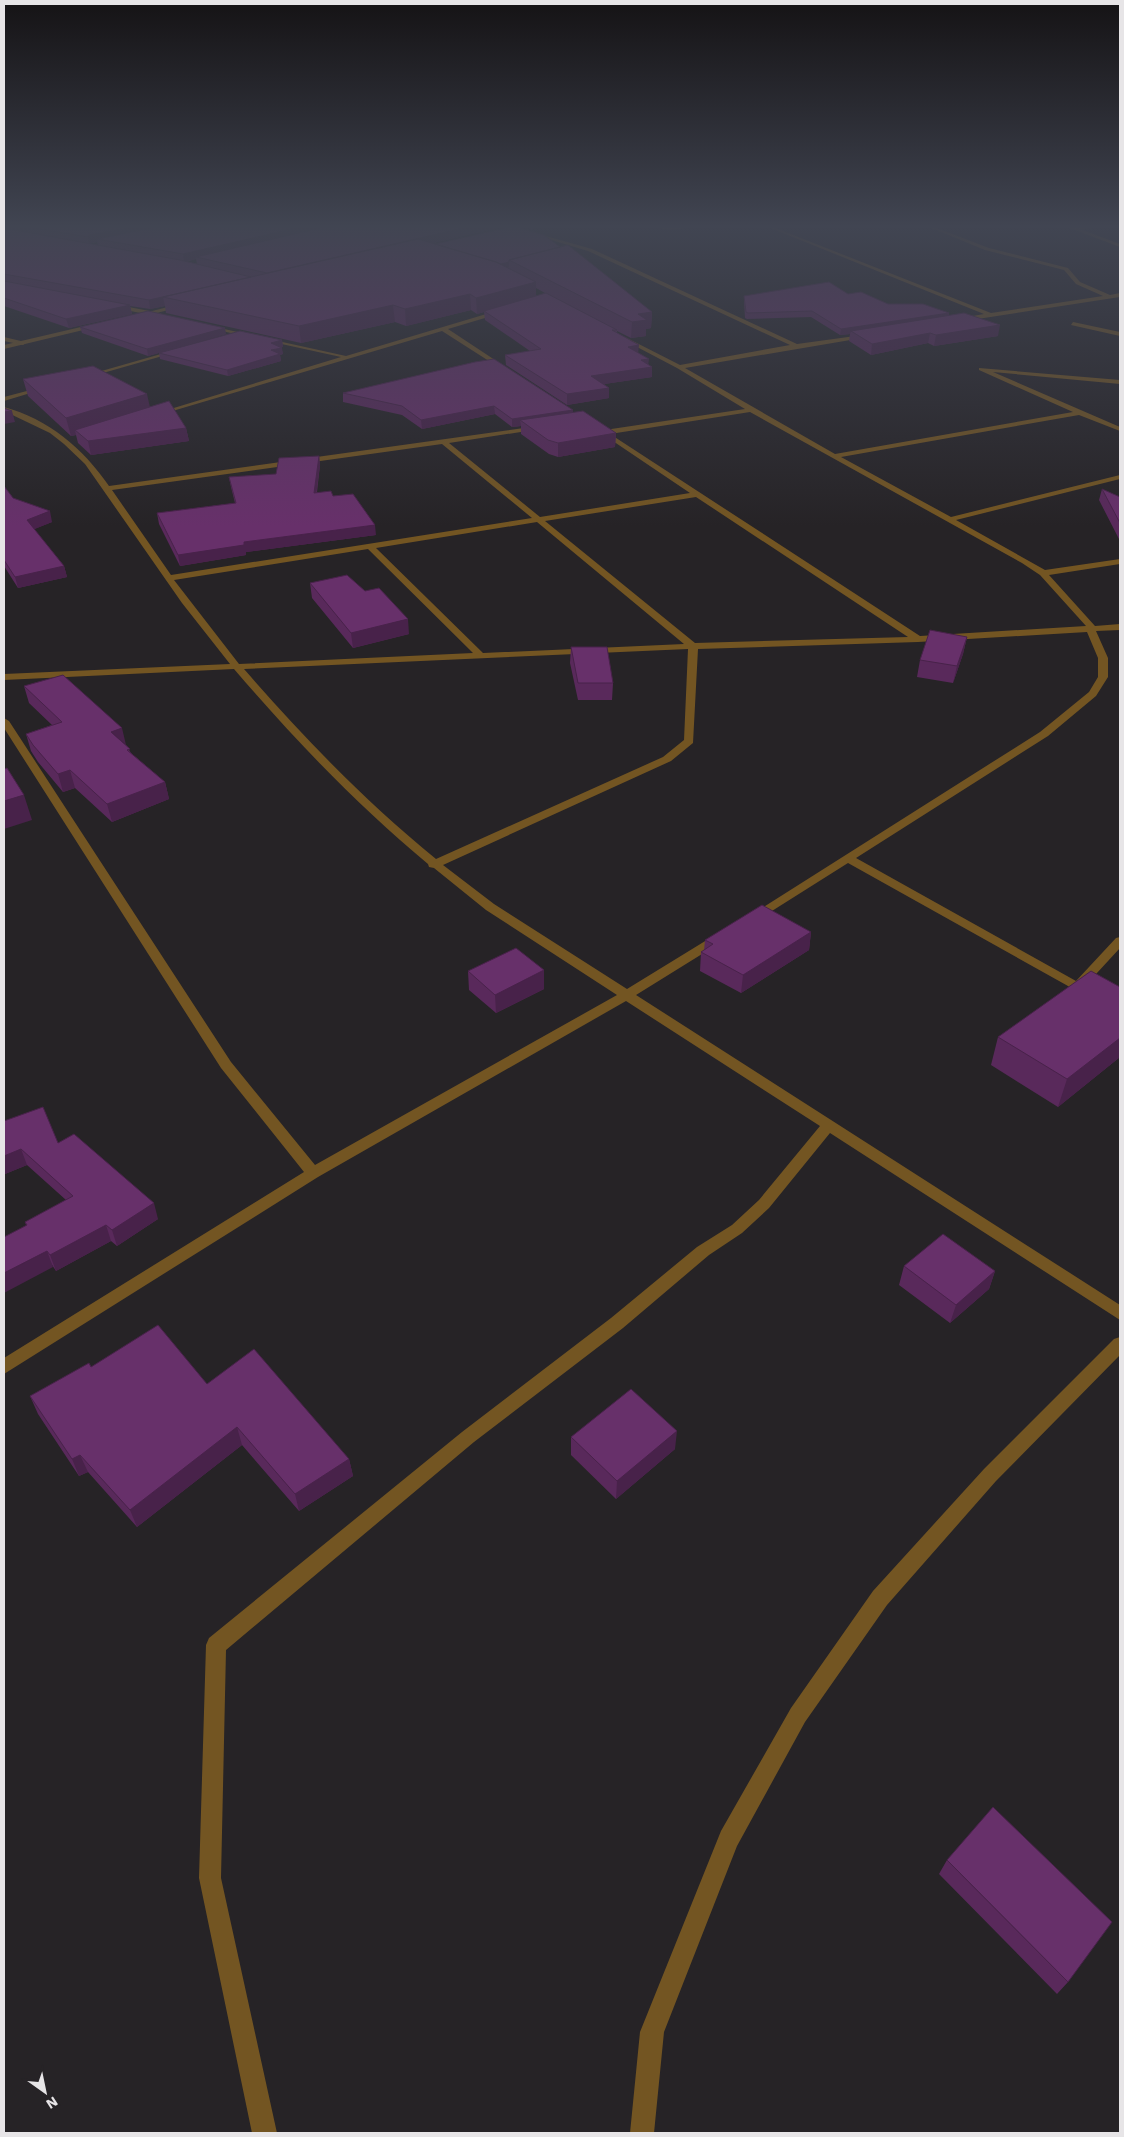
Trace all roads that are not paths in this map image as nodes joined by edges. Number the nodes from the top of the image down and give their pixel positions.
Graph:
1 (89, 327) edge
2 (213, 327) edge
3 (446, 327) edge
4 (755, 327) edge
5 (1086, 327) edge
6 (442, 328) junction
7 (243, 333) junction
8 (612, 333) edge
9 (874, 334) edge
10 (1120, 334) edge
11 (223, 338) edge
12 (4, 339) edge
13 (23, 343) junction
14 (796, 346) junction
15 (4, 347) edge
16 (185, 349) edge
17 (346, 356) junction
18 (679, 367) junction
19 (514, 374) edge
20 (75, 379) edge
21 (1120, 382) edge
22 (48, 387) edge
23 (4, 400) edge
24 (4, 409) edge
25 (751, 410) junction
26 (1080, 413) junction
27 (150, 416) edge
28 (591, 425) edge
29 (547, 426) edge
30 (1120, 430) edge
31 (604, 434) junction
32 (76, 439) edge
33 (444, 441) junction
34 (67, 442) junction
35 (834, 456) junction
36 (1120, 477) edge
37 (108, 488) junction
38 (697, 494) junction
39 (538, 519) junction
40 (951, 519) junction
41 (370, 546) junction
42 (1120, 561) edge
43 (1043, 573) junction
44 (170, 578) junction
45 (1120, 627) edge
46 (1091, 629) junction
47 (918, 639) junction
48 (693, 646) junction
49 (481, 656) junction
50 (236, 667) junction
51 (4, 677) edge
52 (4, 721) edge
53 (848, 858) junction
54 (433, 865) junction
55 (742, 924) edge
56 (726, 934) edge
57 (1120, 940) edge
58 (1076, 988) junction
59 (628, 995) junction
60 (1120, 1011) edge
61 (828, 1125) junction
62 (313, 1174) junction
63 (1120, 1312) edge
64 (1120, 1344) edge
65 (4, 1367) edge
66 (264, 2133) edge
67 (642, 2133) edge

1 - 13 street
2 - 7 street
3 - 6 street
4 - 14 street
5 - 10 street
6 - 17 street
6 - 19 street
7 - 11 street
7 - 17 street
8 - 18 street
9 - 14 street
12 - 13 street
13 - 15 street
14 - 18 street
16 - 20 street
17 - 27 street
18 - 25 street
21 - 26 street
22 - 23 street
24 - 34 street
25 - 31 street
25 - 35 street
26 - 30 street
26 - 35 street
28 - 31 street
29 - 33 street
31 - 38 street
32 - 34 street
33 - 37 street
33 - 39 street
34 - 37 street
35 - 40 street
36 - 40 street
37 - 44 street
38 - 39 street
38 - 47 street
39 - 41 street
39 - 48 street
40 - 43 street
41 - 44 street
41 - 49 street
42 - 43 street
43 - 46 street
44 - 50 street
45 - 46 street
46 - 47 street
46 - 53 street
47 - 48 street
48 - 49 street
48 - 54 street
49 - 50 street
50 - 51 street
50 - 54 street
52 - 62 street
53 - 55 street
53 - 58 street
54 - 59 street
56 - 59 street
57 - 58 street
58 - 60 street
59 - 61 street
59 - 62 street
61 - 63 street
61 - 66 street
62 - 65 street
64 - 67 street

